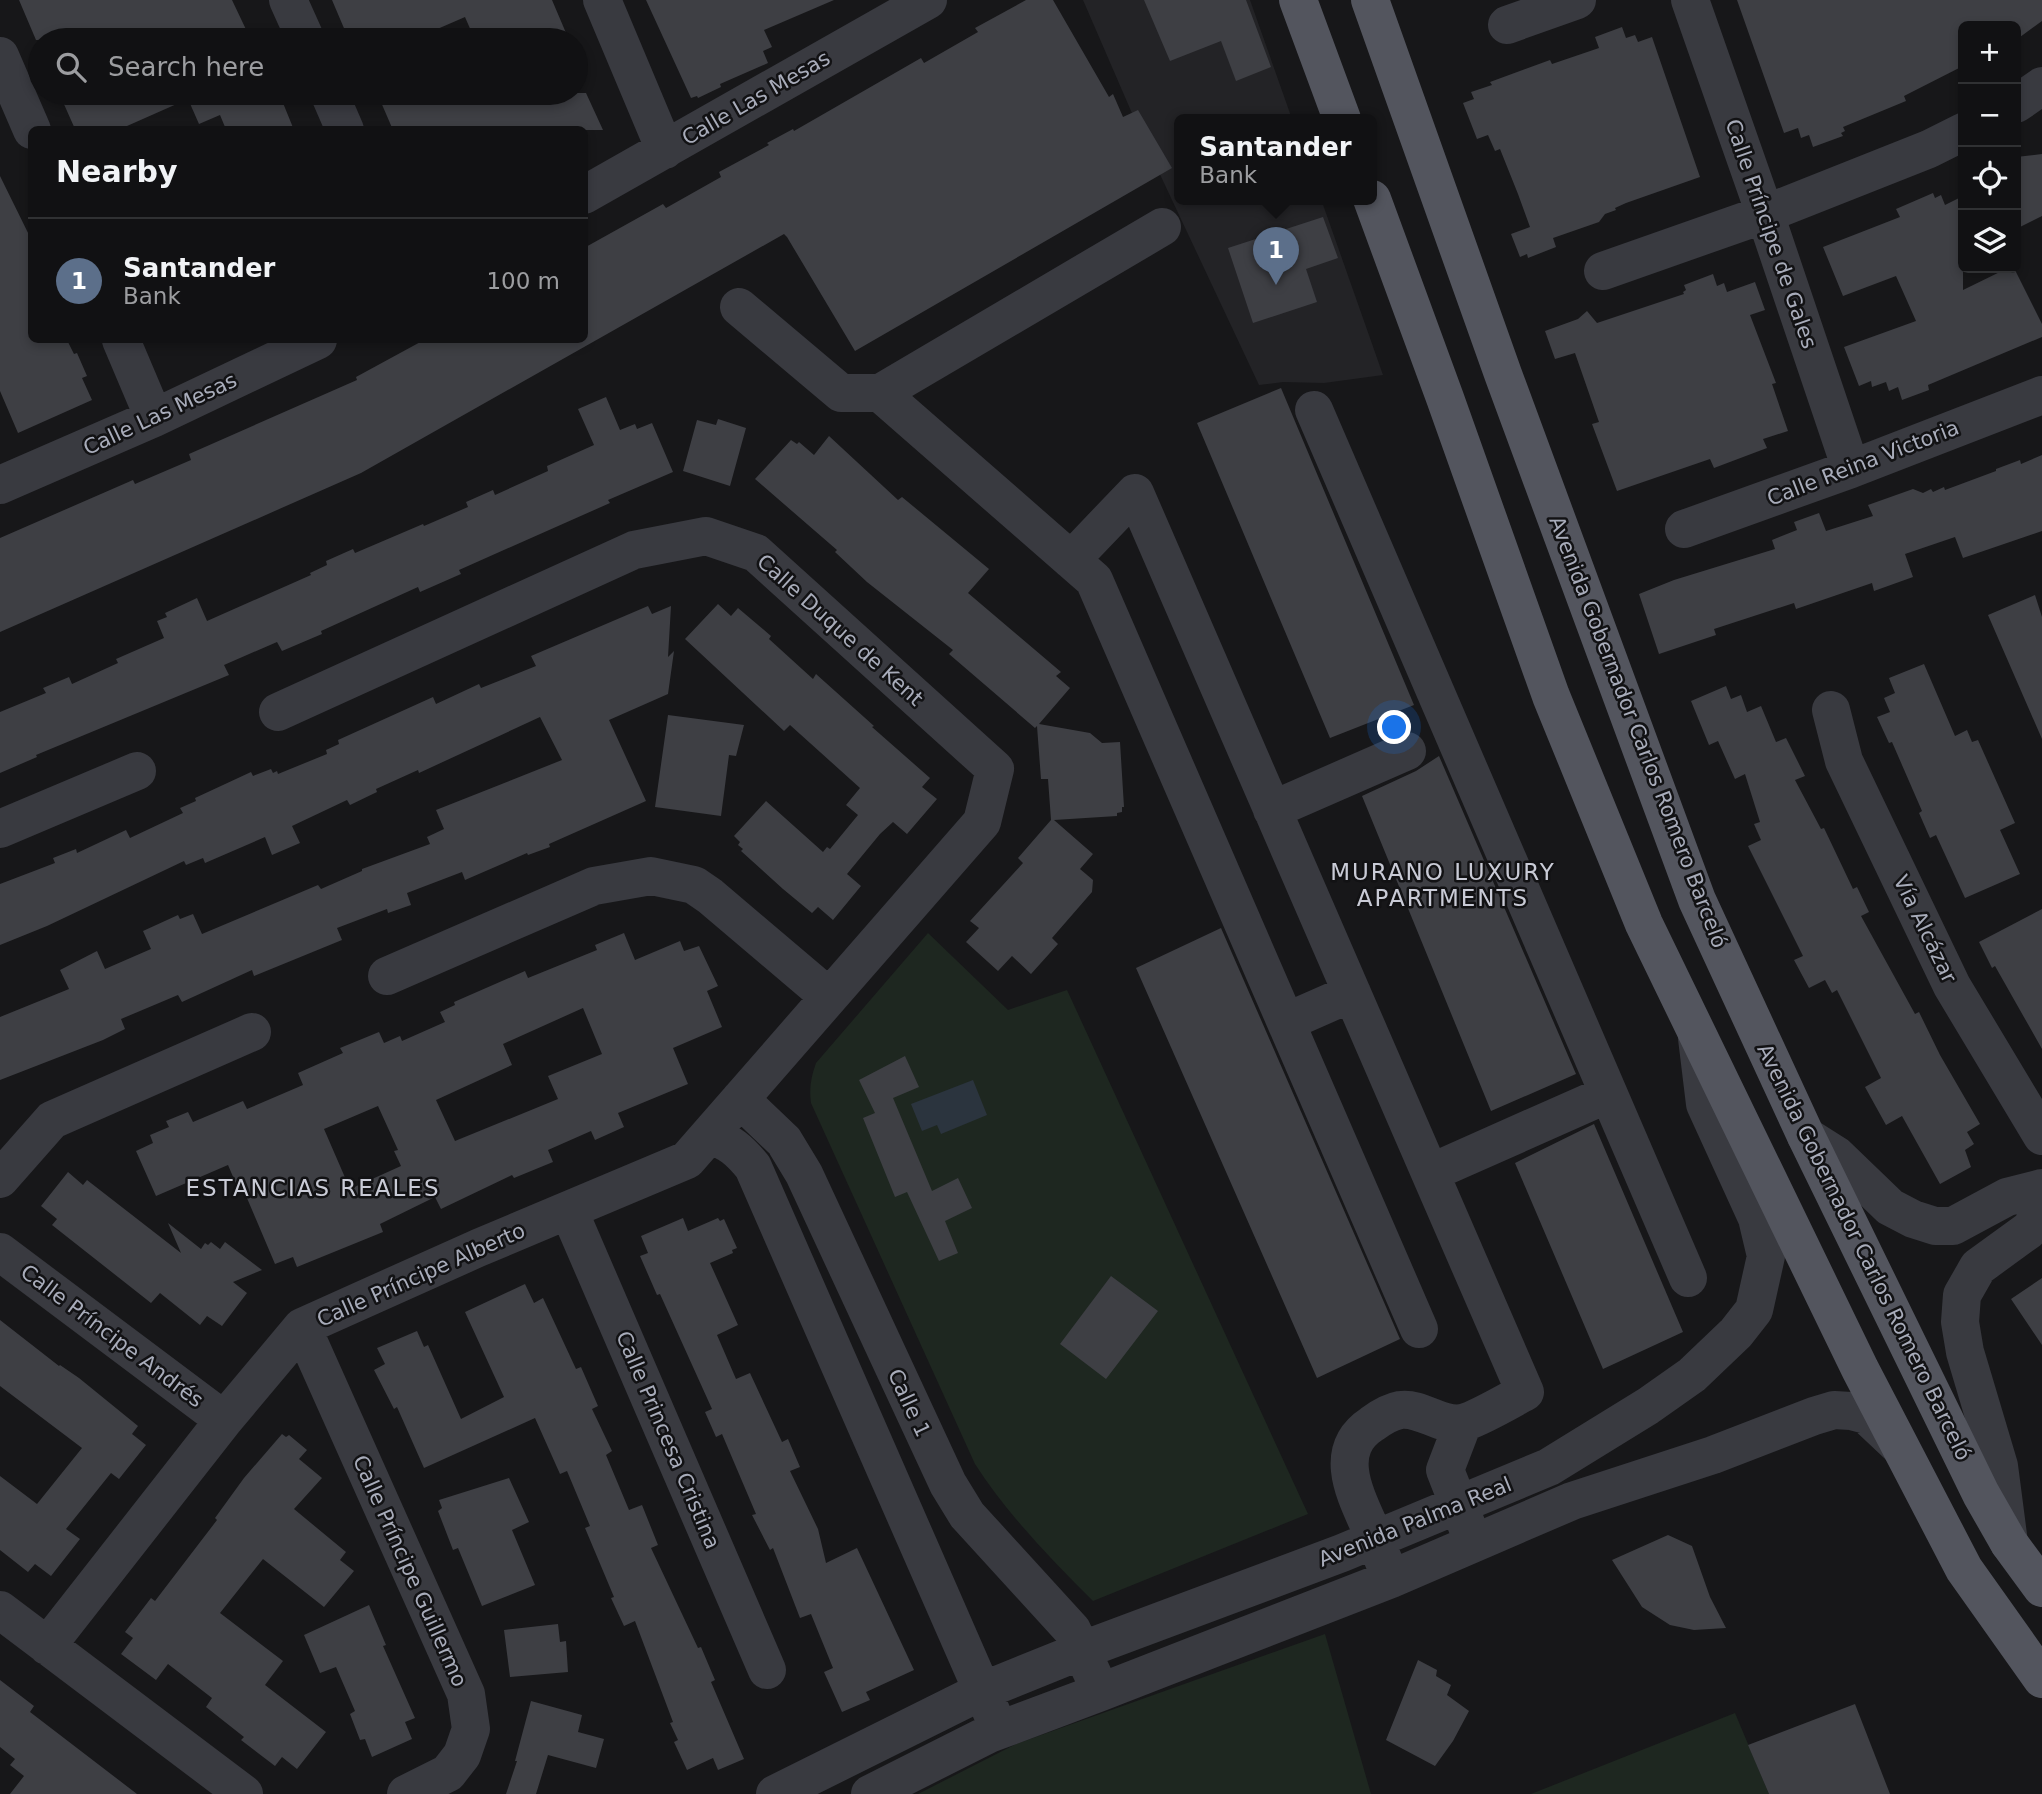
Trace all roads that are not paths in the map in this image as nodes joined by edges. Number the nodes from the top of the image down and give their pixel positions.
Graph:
1 (288, 0) edge
2 (602, 0) edge
3 (1298, 0) edge
4 (1370, 0) edge
5 (1577, 0) edge
6 (1690, 0) edge
7 (921, 2) edge
8 (1507, 24) dead end
9 (301, 28) edge
10 (0, 56) edge
11 (2042, 86) edge
12 (2021, 101) edge
13 (334, 105) edge
14 (1340, 114) edge
15 (30, 126) edge
16 (343, 126) edge
17 (1958, 134) edge
18 (665, 149) junction
19 (588, 193) edge
20 (1374, 205) edge
21 (1765, 214) junction
22 (1162, 227) dead end
23 (1603, 271) dead end
24 (739, 307) dead end
25 (122, 343) edge
26 (312, 343) edge
27 (880, 393) junction
28 (2042, 395) edge
29 (1314, 410) dead end
30 (154, 418) junction
31 (1850, 469) junction
32 (0, 485) edge
33 (1684, 529) dead end
34 (1071, 560) junction
35 (1831, 710) dead end
36 (278, 712) dead end
37 (1407, 751) dead end
38 (136, 771) dead end
39 (1272, 810) junction
40 (0, 829) edge
41 (387, 976) dead end
42 (1352, 993) junction
43 (829, 997) junction
44 (1286, 1022) junction
45 (252, 1032) dead end
46 (1696, 1033) junction
47 (1608, 1094) junction
48 (740, 1099) junction
49 (709, 1135) junction
50 (1806, 1136) junction
51 (2042, 1136) edge
52 (1430, 1173) junction
53 (0, 1178) edge
54 (2042, 1188) edge
55 (569, 1211) junction
56 (2042, 1213) edge
57 (0, 1252) edge
58 (1688, 1278) dead end
59 (302, 1327) junction
60 (1419, 1329) dead end
61 (224, 1420) junction
62 (1463, 1423) junction
63 (1906, 1453) junction
64 (1458, 1504) junction
65 (1375, 1539) junction
66 (2009, 1543) junction
67 (1474, 1545) junction
68 (1391, 1579) junction
69 (2042, 1588) edge
70 (0, 1610) edge
71 (47, 1646) junction
72 (1082, 1650) junction
73 (767, 1670) dead end
74 (2042, 1679) edge
75 (982, 1691) junction
76 (1101, 1692) junction
77 (1000, 1730) junction
78 (244, 1794) edge
79 (407, 1794) edge
80 (775, 1794) edge
81 (870, 1794) edge

1 - 9 street
2 - 18 street
3 - 14 main road
4 - 50 main road, Avenida Gobernador Carlos Romero Barceló
5 - 8 street
6 - 21 street, Calle Príncipe de Gales
7 - 18 street, Calle Las Mesas
10 - 15 street
11 - 12 street
13 - 16 street
17 - 21 street
18 - 19 street, Calle Las Mesas
20 - 46 main road
21 - 23 street
21 - 31 street, Calle Príncipe de Gales
22 - 27 street
24 - 27 street
25 - 30 street
26 - 30 street, Calle Las Mesas
27 - 34 street
28 - 31 street, Calle Reina Victoria
29 - 47 street
30 - 32 street, Calle Las Mesas
31 - 33 street, Calle Reina Victoria
34 - 39 street
34 - 44 street
35 - 51 street, Vía Alcázar
36 - 43 street, Calle Duque de Kent
37 - 39 street
38 - 40 street
39 - 42 street
41 - 43 street
42 - 44 street
42 - 52 street
43 - 48 street, Calle Duque de Kent
44 - 60 street
45 - 53 street
46 - 63 main road
46 - 64 street, Avenida Palma Real
47 - 52 street
47 - 58 street
48 - 49 street, Calle Príncipe Alberto
48 - 72 street, Calle 1
49 - 55 street, Calle Príncipe Alberto
49 - 75 street
50 - 54 street
50 - 66 main road, Avenida Gobernador Carlos Romero Barceló
52 - 62 street
55 - 59 street, Calle Príncipe Alberto
55 - 73 street, Calle Princesa Cristina
56 - 66 street
57 - 61 street, Calle Príncipe Andrés
59 - 61 street, Calle Príncipe Alberto
59 - 79 street, Calle Príncipe Guillermo
61 - 71 street, Calle Príncipe Alberto
62 - 64 street
62 - 65 street
63 - 67 street
63 - 74 main road
64 - 65 street, Avenida Palma Real
64 - 67 street
65 - 68 street
65 - 72 street, Avenida Palma Real
66 - 69 main road, Avenida Gobernador Carlos Romero Barceló
67 - 68 street
68 - 76 street
70 - 71 street
71 - 78 street
72 - 75 street, Avenida Palma Real
72 - 76 street, Calle 1
75 - 77 street
75 - 80 street, Avenida Palma Real
76 - 77 street
77 - 81 street

